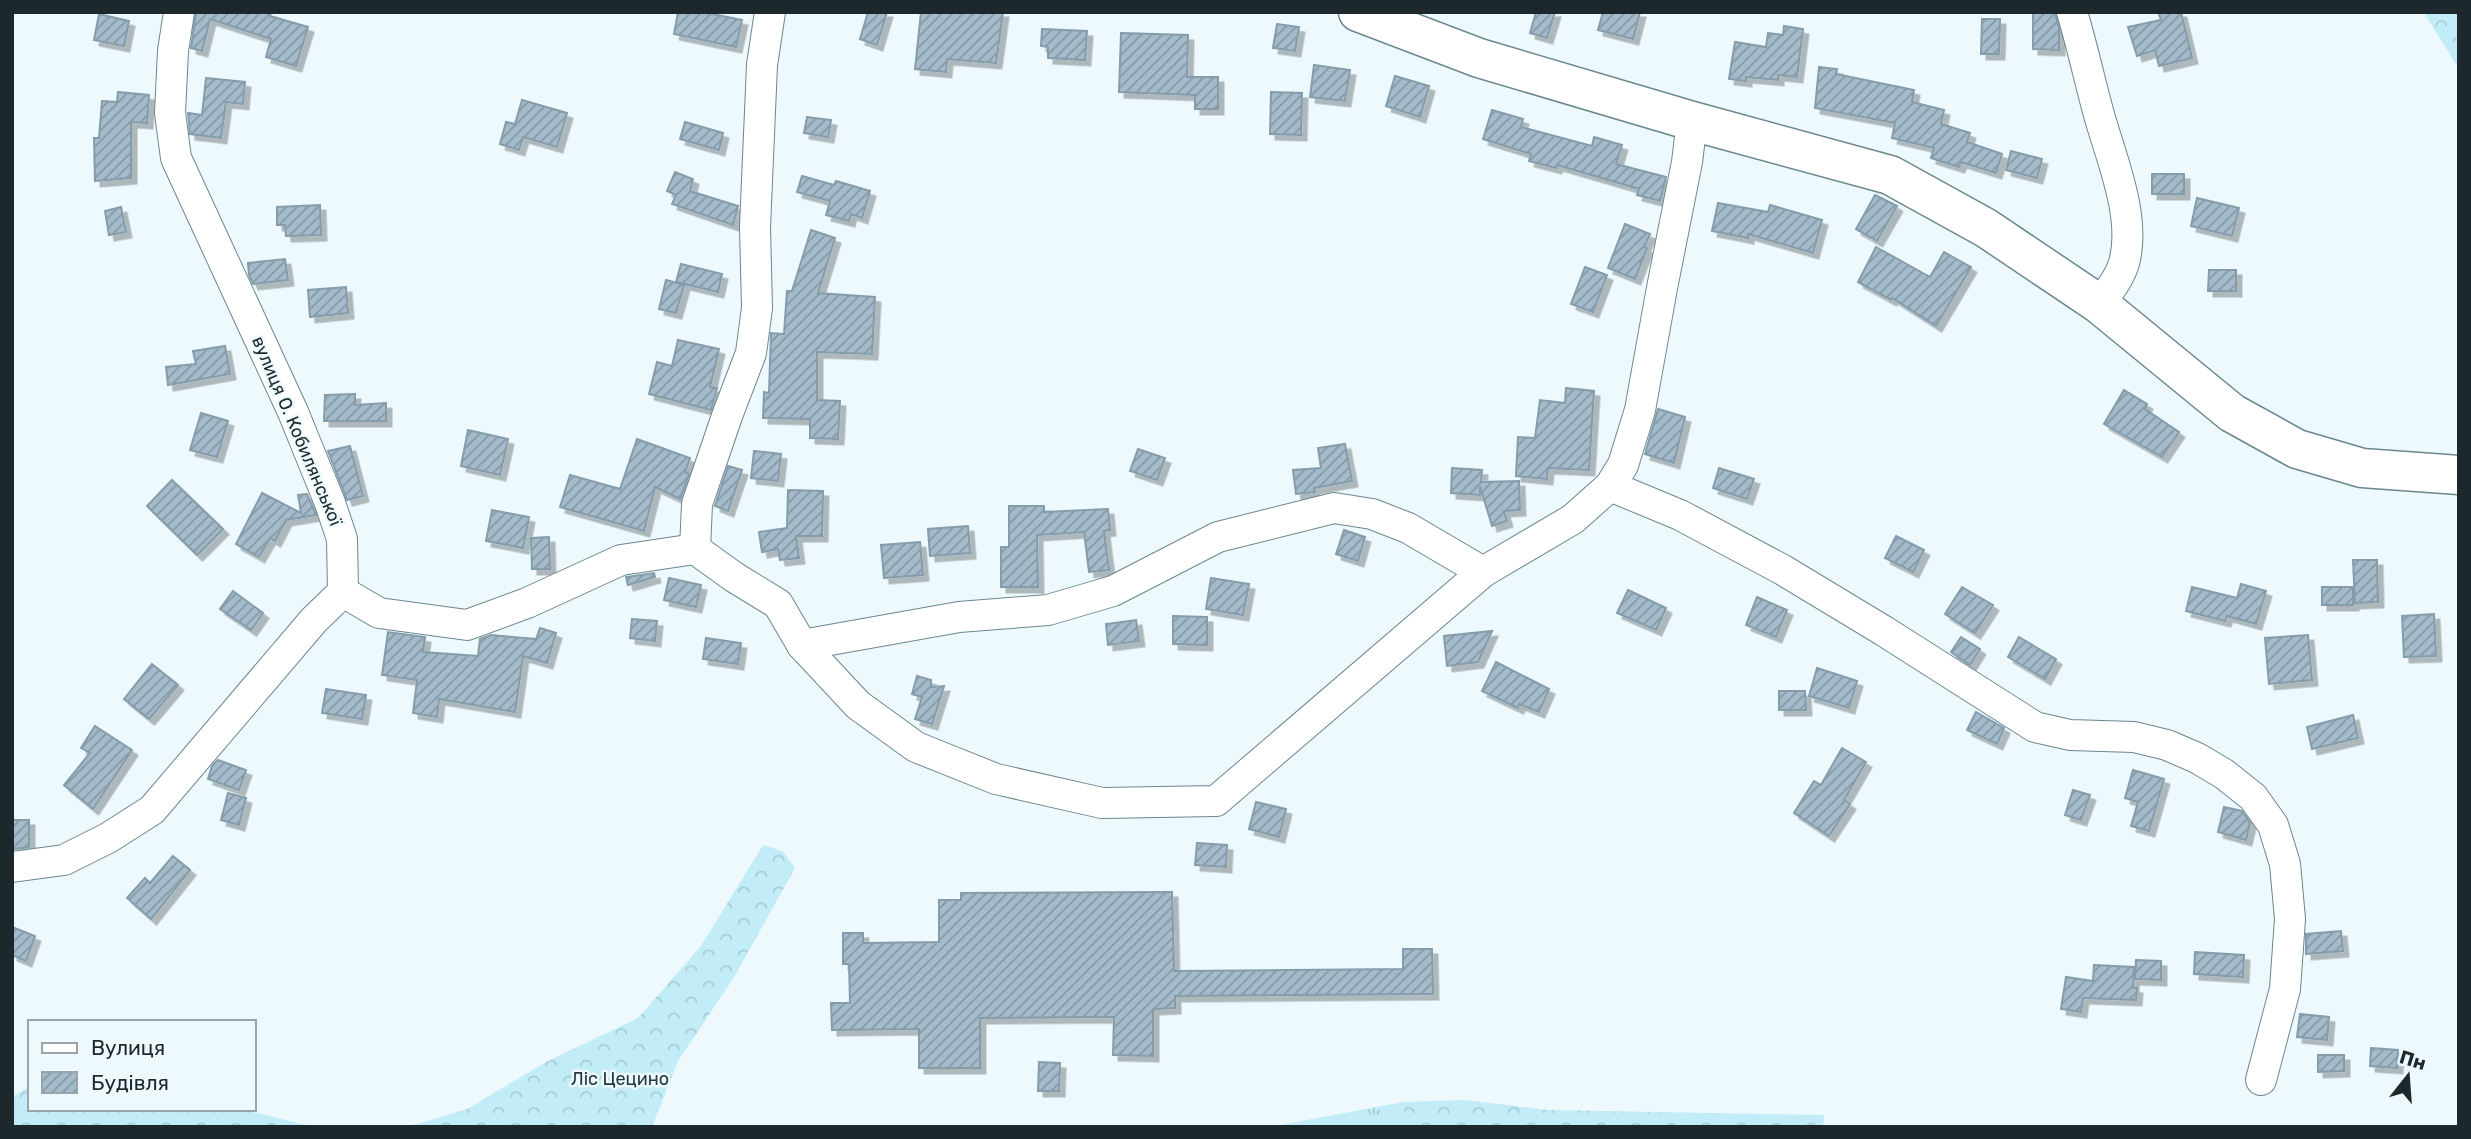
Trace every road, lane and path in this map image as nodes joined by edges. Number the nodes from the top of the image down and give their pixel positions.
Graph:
1 (179, 12) edge
2 (771, 12) edge
3 (1358, 12) edge
4 (2072, 12) edge
5 (1692, 121) junction
6 (2099, 304) junction
7 (2459, 475) edge
8 (1610, 486) junction
9 (695, 549) junction
10 (1483, 572) junction
11 (343, 592) junction
12 (802, 645) junction
13 (12, 867) edge
14 (2261, 1080) dead end

1 - 11 street, вулиця О. Кобилянської
2 - 9 street
3 - 5 main road
4 - 6 street
5 - 6 main road
5 - 8 street
6 - 7 main road
8 - 10 street
8 - 14 street
9 - 11 street
9 - 12 street
10 - 12 street
10 - 12 street
11 - 13 street

